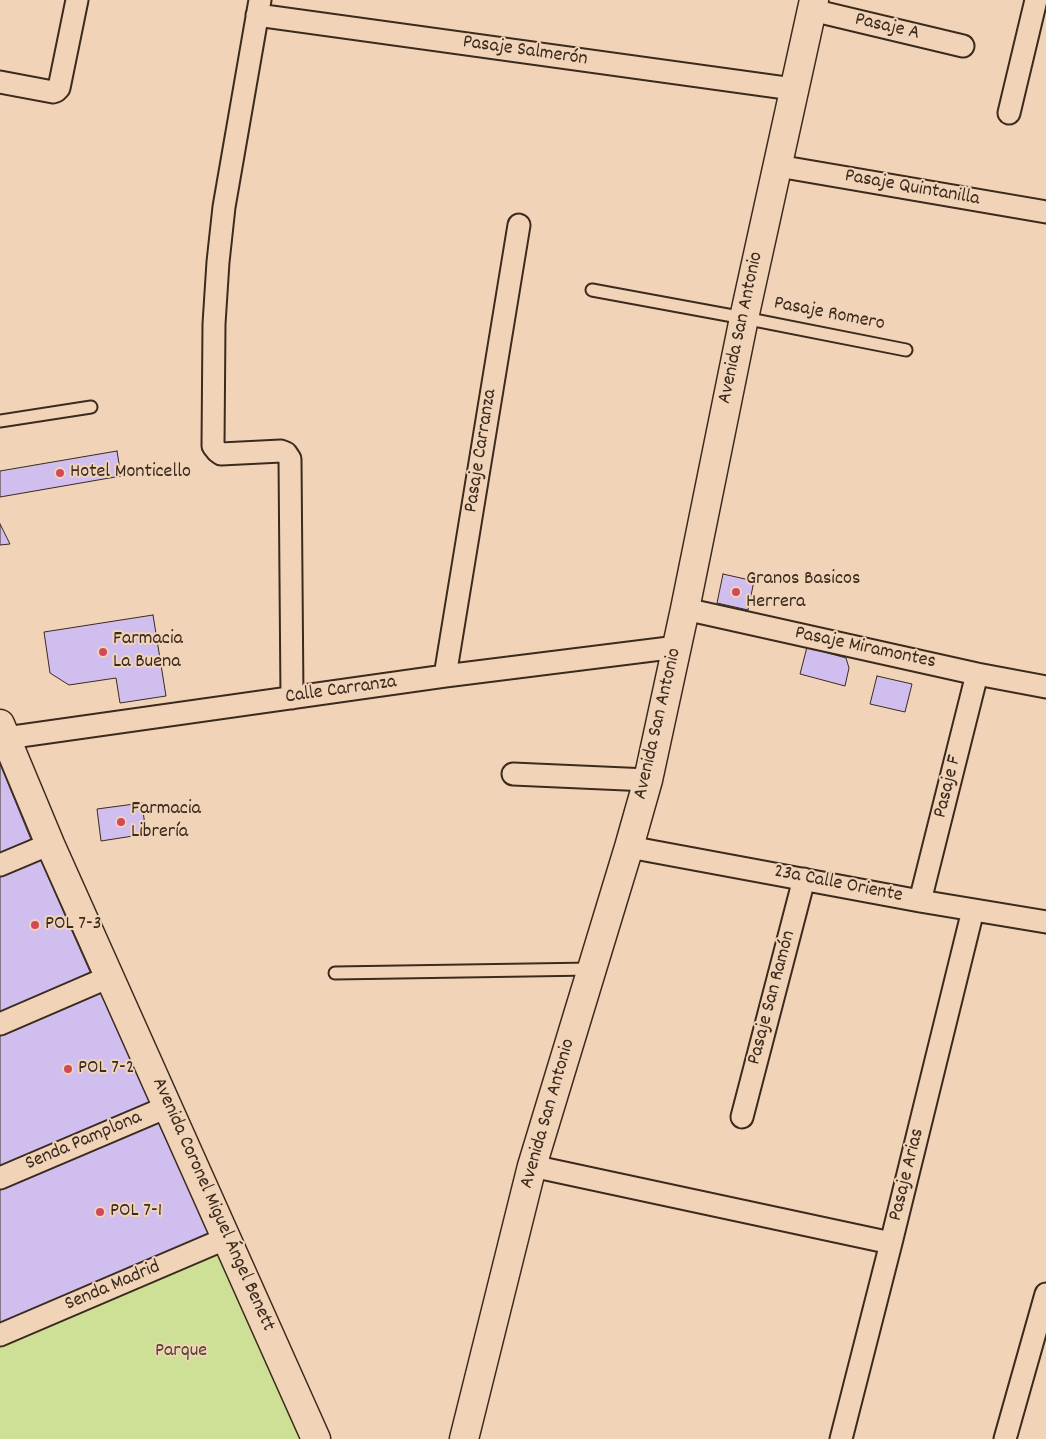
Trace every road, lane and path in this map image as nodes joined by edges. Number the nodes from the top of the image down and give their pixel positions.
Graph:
1 (76, 0) edge
2 (1036, 0) edge
3 (813, 5) edge
4 (259, 8) edge
5 (963, 46) dead end
6 (0, 82) edge
7 (793, 89) junction
8 (1008, 113) dead end
9 (778, 166) junction
10 (1046, 212) edge
11 (519, 225) dead end
12 (592, 290) dead end
13 (744, 318) junction
14 (906, 350) dead end
15 (91, 408) dead end
16 (0, 421) edge
17 (685, 609) junction
18 (677, 647) junction
19 (977, 674) junction
20 (446, 676) junction
21 (1046, 687) edge
22 (292, 698) junction
23 (2, 734) edge
24 (513, 774) dead end
25 (648, 780) junction
26 (50, 844) junction
27 (629, 847) junction
28 (0, 865) edge
29 (804, 879) junction
30 (920, 901) junction
31 (973, 910) junction
32 (1046, 922) edge
33 (592, 969) junction
34 (335, 973) dead end
35 (109, 977) junction
36 (0, 1024) edge
37 (167, 1107) junction
38 (742, 1117) dead end
39 (532, 1166) junction
40 (0, 1178) edge
41 (227, 1238) junction
42 (891, 1243) junction
43 (1046, 1294) edge
44 (0, 1335) edge
45 (316, 1439) edge
46 (464, 1439) edge
47 (841, 1439) edge
48 (1004, 1439) edge

1 - 6 street
2 - 8 street
3 - 5 street, Pasaje A
3 - 7 street, Avenida San Antonio
4 - 7 street, Pasaje Salmerón
4 - 22 street
7 - 9 street, Avenida San Antonio
9 - 10 street, Pasaje Quintanilla
9 - 13 street, Avenida San Antonio
11 - 20 street, Pasaje Carranza
12 - 13 lane, Pasaje Romero
13 - 14 lane, Pasaje Romero
13 - 17 street, Avenida San Antonio
15 - 16 lane
17 - 18 street, Avenida San Antonio
17 - 19 street, Pasaje Miramontes
18 - 20 street, Calle Carranza
18 - 25 street, Avenida San Antonio
19 - 21 street, Pasaje Miramontes
19 - 30 street, Pasaje F
20 - 22 street, Calle Carranza
22 - 23 street, Calle Carranza
23 - 26 street, Avenida Coronel Miguel Ángel Benett
24 - 25 street
25 - 27 street, Avenida San Antonio
26 - 28 street
26 - 35 street, Avenida Coronel Miguel Ángel Benett
27 - 29 street, 23a Calle Oriente
27 - 33 street, Avenida San Antonio
29 - 30 street, 23a Calle Oriente
29 - 38 street, Pasaje San Ramón
30 - 31 street, 23a Calle Oriente
31 - 32 street, 23a Calle Oriente
31 - 42 street, Pasaje Arias
33 - 34 lane
33 - 39 street, Avenida San Antonio
35 - 36 street
35 - 37 street, Avenida Coronel Miguel Ángel Benett
37 - 40 street, Senda Pamplona
37 - 41 street, Avenida Coronel Miguel Ángel Benett
39 - 42 street
39 - 46 street, Avenida San Antonio
41 - 44 street, Senda Madrid
41 - 45 street, Avenida Coronel Miguel Ángel Benett
42 - 47 street, Pasaje Arias
43 - 48 street

